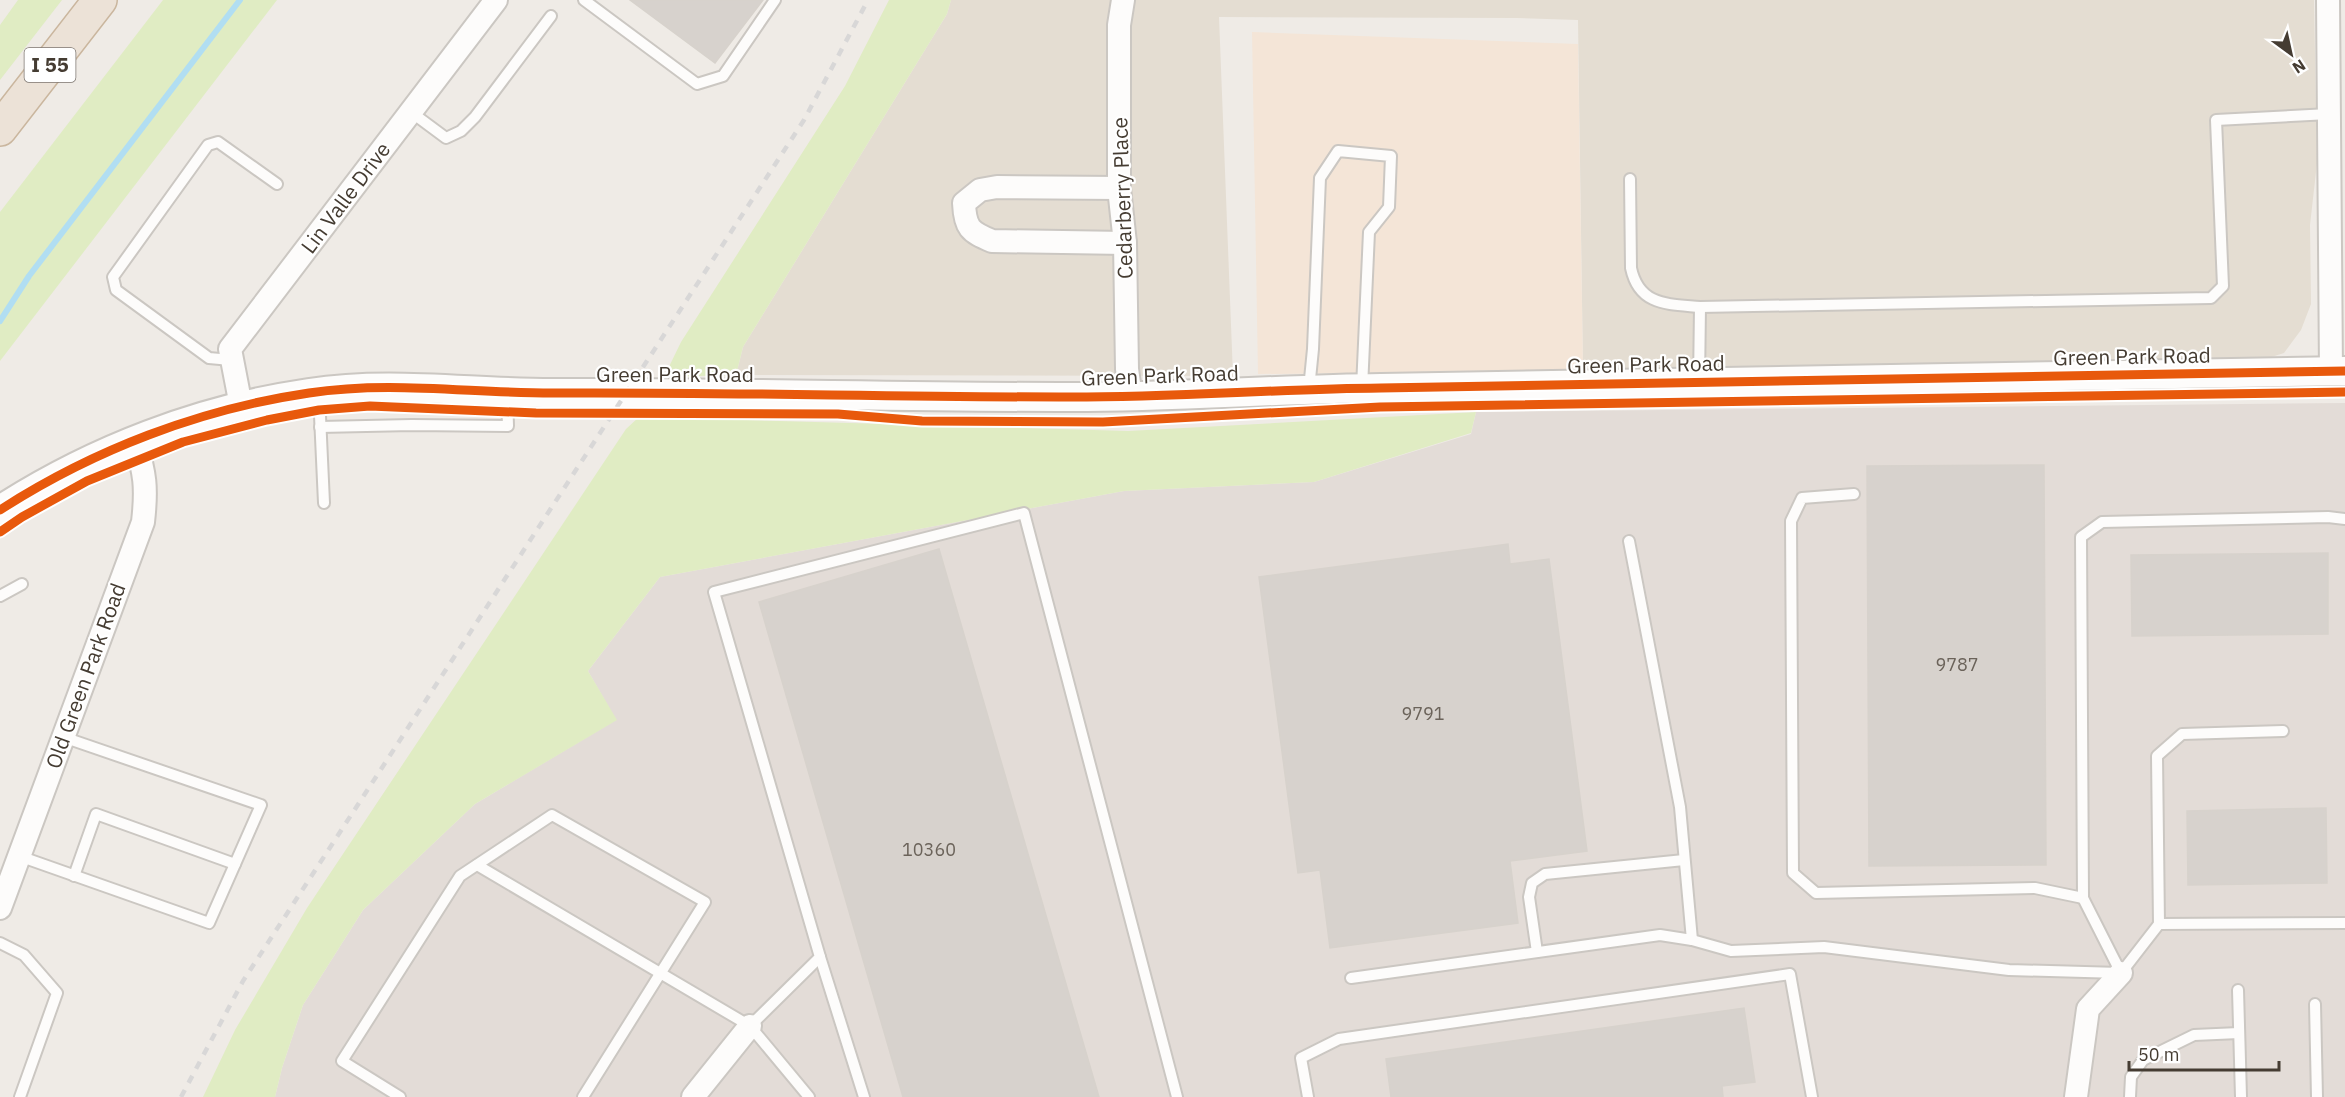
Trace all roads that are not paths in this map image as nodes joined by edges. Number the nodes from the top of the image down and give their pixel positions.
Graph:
1 (100, 0) edge
2 (496, 0) edge
3 (584, 0) edge
4 (775, 0) edge
5 (1123, 0) edge
6 (2328, 0) edge
7 (551, 16) dead end
8 (411, 112) junction
9 (2329, 114) junction
10 (0, 129) edge
11 (1630, 178) dead end
12 (277, 184) dead end
13 (1119, 188) junction
14 (1125, 243) junction
15 (1700, 307) junction
16 (231, 360) junction
17 (2338, 372) edge
18 (1699, 382) junction
19 (1362, 388) junction
20 (1309, 389) junction
21 (319, 391) junction
22 (507, 391) junction
23 (1131, 397) junction
24 (241, 406) junction
25 (320, 427) junction
26 (135, 440) junction
27 (1854, 494) dead end
28 (324, 503) dead end
29 (0, 510) edge
30 (2345, 519) edge
31 (1629, 541) dead end
32 (22, 584) dead end
33 (0, 596) edge
34 (2283, 731) dead end
35 (63, 738) junction
36 (19, 856) junction
37 (1684, 861) junction
38 (235, 864) junction
39 (477, 865) junction
40 (74, 876) junction
41 (2083, 898) junction
42 (0, 909) edge
43 (2345, 923) edge
44 (2159, 924) junction
45 (1692, 940) junction
46 (0, 943) edge
47 (1537, 952) junction
48 (820, 957) junction
49 (661, 973) junction
50 (2121, 973) junction
51 (1351, 978) dead end
52 (2238, 990) dead end
53 (2315, 1004) dead end
54 (750, 1026) junction
55 (2239, 1033) junction
56 (20, 1097) edge
57 (400, 1097) edge
58 (583, 1097) edge
59 (693, 1097) edge
60 (809, 1097) edge
61 (864, 1097) edge
62 (1177, 1097) edge
63 (1308, 1097) edge
64 (1812, 1097) edge
65 (2076, 1097) edge
66 (2130, 1097) edge
67 (2241, 1097) edge
68 (2317, 1097) edge

1 - 10 highway, I 55
2 - 8 street, Lin Valle Drive
3 - 4 lane
5 - 13 street, Cedarberry Place
6 - 9 street
7 - 8 lane
8 - 16 street, Lin Valle Drive
9 - 15 lane
9 - 17 street
11 - 15 lane
12 - 16 lane
13 - 14 street, Cedarberry Place
13 - 14 street
14 - 23 street, Cedarberry Place
15 - 18 lane
16 - 24 street
17 - 18 street, Green Park Road
18 - 19 street, Green Park Road
19 - 20 street, Green Park Road
19 - 20 lane
20 - 23 street, Green Park Road
21 - 22 street, Green Park Road
21 - 24 street, Green Park Road
21 - 25 lane
22 - 23 street, Green Park Road
22 - 25 lane
24 - 26 street, Green Park Road
25 - 28 lane
26 - 29 street, Green Park Road
26 - 35 street, Old Green Park Road
27 - 41 lane
30 - 41 lane
31 - 37 lane
32 - 33 lane
34 - 44 lane
35 - 36 street, Old Green Park Road
35 - 38 lane
36 - 40 lane
36 - 42 street, Old Green Park Road
37 - 45 lane
37 - 47 lane
38 - 40 lane
38 - 40 lane
39 - 49 lane
39 - 49 lane
39 - 57 lane
41 - 50 lane
43 - 44 lane
44 - 50 lane
45 - 47 lane
45 - 50 lane
46 - 56 lane
47 - 51 lane
48 - 54 lane
48 - 61 lane
48 - 62 lane
49 - 54 lane
49 - 58 lane
50 - 65 street
52 - 55 lane
53 - 68 lane
54 - 59 street
54 - 60 lane
55 - 66 lane
55 - 67 lane
63 - 64 lane

